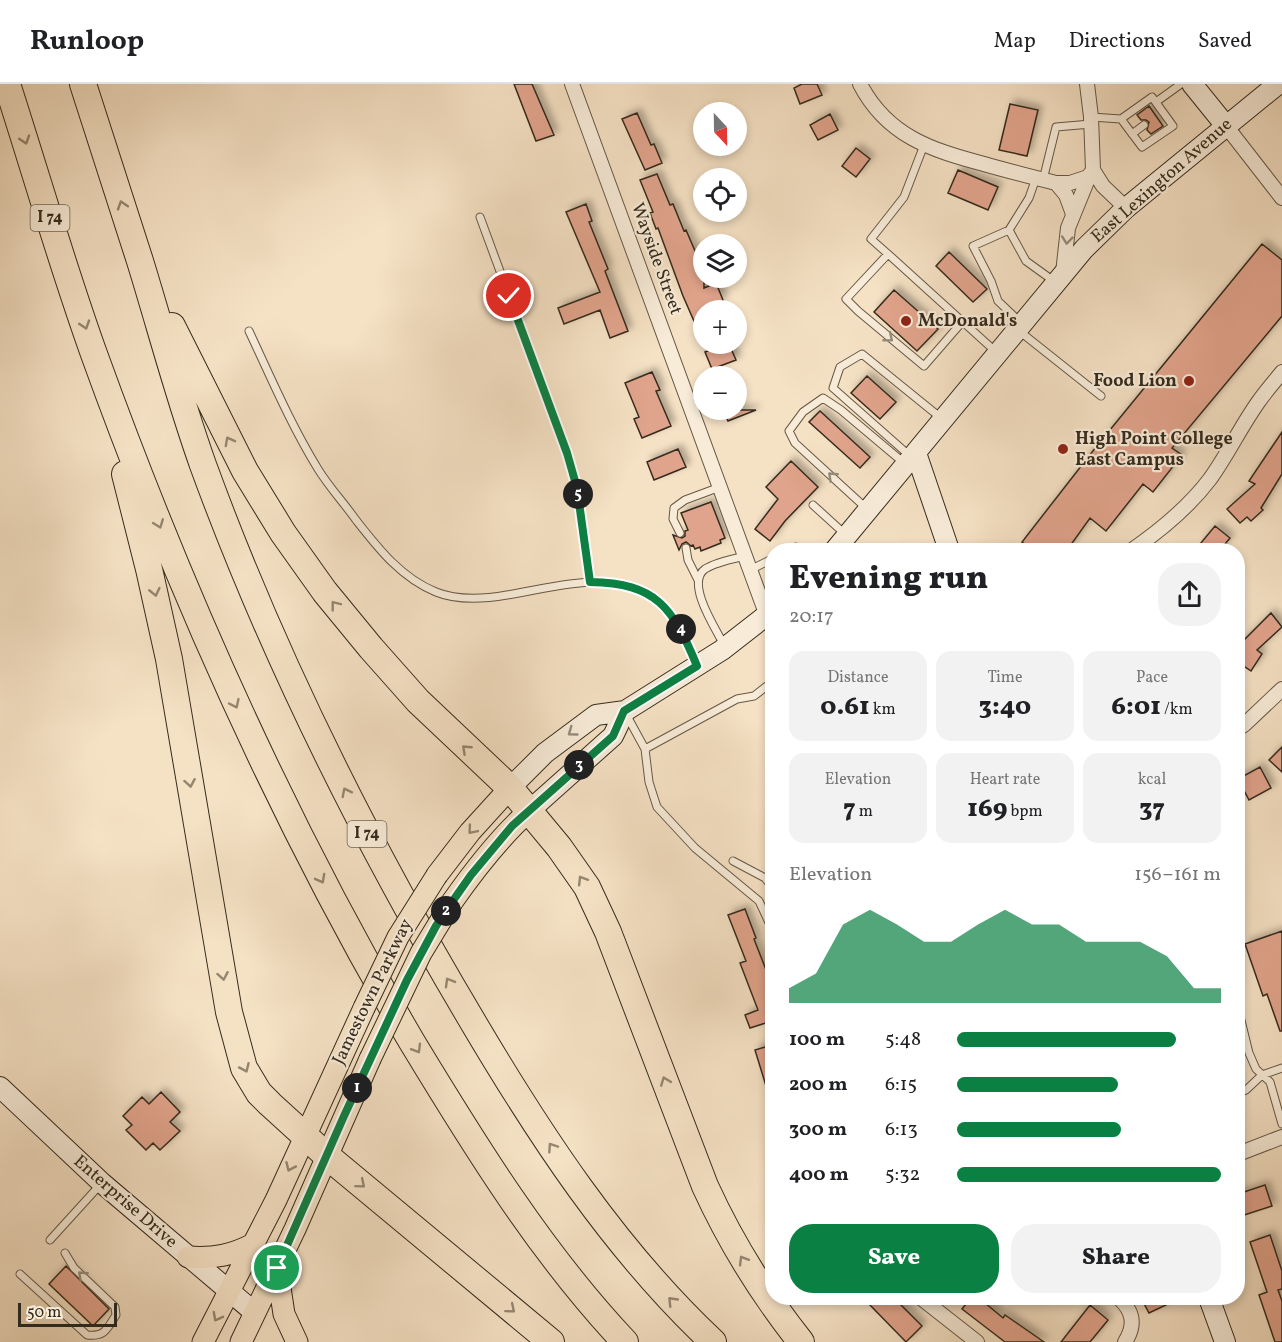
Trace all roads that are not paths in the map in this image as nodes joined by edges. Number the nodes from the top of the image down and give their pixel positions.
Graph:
1 (7, 84) edge
2 (83, 84) edge
3 (572, 84) edge
4 (860, 84) edge
5 (1087, 84) edge
6 (1181, 84) edge
7 (1192, 84) edge
8 (1278, 84) edge
9 (1156, 102) junction
10 (1121, 119) junction
11 (1091, 121) junction
12 (1144, 125) dead end
13 (1226, 126) junction
14 (1132, 134) junction
15 (924, 145) junction
16 (1091, 174) junction
17 (1045, 181) junction
18 (1282, 198) edge
19 (1126, 208) junction
20 (1073, 214) junction
21 (480, 217) dead end
22 (1009, 230) junction
23 (888, 254) junction
24 (140, 261) junction
25 (1060, 278) junction
26 (963, 321) junction
27 (1020, 326) junction
28 (249, 331) dead end
29 (94, 352) junction
30 (997, 353) junction
31 (1282, 372) edge
32 (1101, 396) dead end
33 (943, 420) junction
34 (911, 459) junction
35 (720, 487) junction
36 (813, 505) dead end
37 (868, 510) junction
38 (680, 533) dead end
39 (842, 543) edge
40 (946, 543) edge
41 (1142, 543) edge
42 (686, 548) dead end
43 (745, 556) junction
44 (765, 562) edge
45 (750, 570) junction
46 (699, 580) junction
47 (590, 582) junction
48 (765, 603) edge
49 (765, 618) edge
50 (725, 647) junction
51 (697, 666) junction
52 (765, 687) edge
53 (1282, 689) edge
54 (624, 711) junction
55 (1245, 724) edge
56 (645, 748) junction
57 (510, 788) junction
58 (529, 810) junction
59 (733, 861) dead end
60 (765, 878) edge
61 (765, 914) edge
62 (1245, 1037) edge
63 (1282, 1068) edge
64 (1262, 1075) junction
65 (0, 1088) edge
66 (1245, 1090) edge
67 (1282, 1124) edge
68 (304, 1135) junction
69 (1282, 1137) edge
70 (1245, 1151) edge
71 (327, 1156) junction
72 (102, 1183) junction
73 (50, 1240) dead end
74 (255, 1243) junction
75 (65, 1253) dead end
76 (188, 1257) junction
77 (277, 1268) junction
78 (20, 1274) dead end
79 (230, 1292) junction
80 (765, 1294) edge
81 (773, 1305) edge
82 (930, 1305) edge
83 (1126, 1305) edge
84 (1212, 1305) edge
85 (254, 1312) junction
86 (203, 1342) edge
87 (241, 1342) edge
88 (297, 1342) edge
89 (551, 1342) edge
90 (625, 1342) edge
91 (713, 1342) edge
92 (801, 1342) edge
93 (977, 1342) edge
94 (1125, 1342) edge
95 (1225, 1342) edge

1 -> 29 highway, I 74
24 -> 2 highway, I 74
3 - 35 street, Wayside Street
4 - 15 street
5 - 11 street
6 - 9 lane
7 - 13 main road
8 - 13 main road, East Lexington Avenue
9 - 10 lane
9 - 14 lane
10 - 11 lane
10 - 14 lane
11 - 16 street
11 - 17 lane
12 - 14 lane
13 - 18 street
13 - 19 main road, East Lexington Avenue
15 - 17 street
15 - 23 lane
16 - 17 street
16 - 19 street
16 - 20 street
17 - 20 street
17 - 22 lane
19 - 25 main road, East Lexington Avenue
20 -> 25 street
21 - 47 lane
22 - 25 lane
22 - 27 lane
23 - 26 lane
23 -> 26 lane
57 -> 24 highway
91 -> 24 highway, I 74
25 - 27 main road, East Lexington Avenue
26 - 30 lane
27 - 30 main road, East Lexington Avenue
27 - 32 lane
28 - 47 lane
29 -> 68 highway
29 -> 90 highway, I 74
30 - 33 main road, East Lexington Avenue
31 - 41 street
33 - 34 main road, East Lexington Avenue
33 - 34 lane
34 - 37 main road
37 -> 34 lane
34 - 40 main road
35 - 38 lane
35 - 43 street, Wayside Street
36 - 39 lane
37 - 39 main road
42 - 46 lane
43 - 45 street, Wayside Street
43 - 46 lane
44 - 45 lane
45 - 48 street, Wayside Street
46 - 50 lane
47 - 51 lane
49 - 50 main road, Jamestown Parkway
50 - 51 main road, Jamestown Parkway
51 - 54 main road, Jamestown Parkway
52 - 56 lane
53 - 55 street
54 - 56 lane
54 -> 57 main road, Jamestown Parkway
54 - 58 main road, Jamestown Parkway
56 - 61 lane
57 - 58 highway
57 -> 68 main road, Jamestown Parkway, bridge
58 - 71 main road, Jamestown Parkway, bridge
80 -> 58 highway
59 - 60 lane
62 - 64 lane
63 - 64 lane
64 - 66 lane
64 - 67 lane
65 - 72 main road, Enterprise Drive
68 - 71 highway
68 -> 74 main road, Jamestown Parkway
69 - 70 street
71 - 77 main road, Jamestown Parkway
71 -> 89 highway
72 - 73 lane
72 - 76 main road, Enterprise Drive
74 - 76 main road
74 - 79 main road, Jamestown Parkway
78 -> 75 lane
76 - 79 main road, Enterprise Drive
77 - 85 main road, Jamestown Parkway
77 - 88 main road
79 - 85 main road, Enterprise Drive
79 -> 86 main road, Jamestown Parkway
92 -> 81 highway
82 - 93 street
83 - 94 street
84 - 95 main road
85 - 87 main road, Jamestown Parkway

